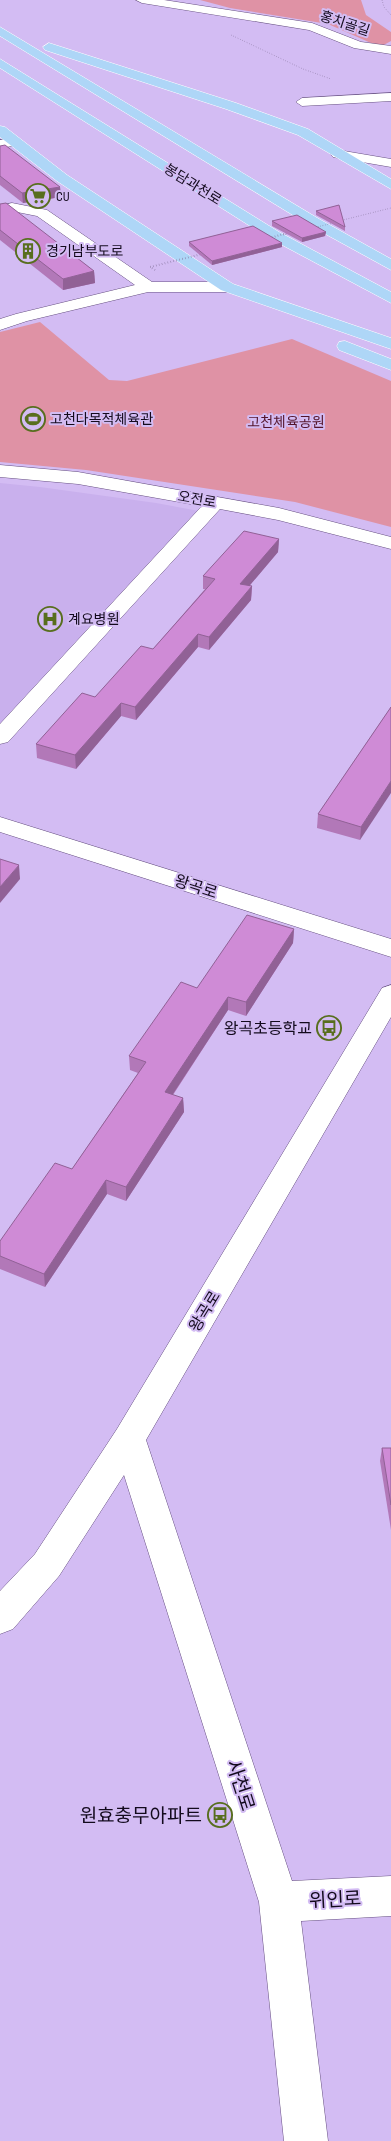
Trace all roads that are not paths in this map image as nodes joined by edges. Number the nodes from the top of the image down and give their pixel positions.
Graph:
1 (142, 0) edge
2 (1, 31) edge
3 (391, 50) edge
4 (0, 63) edge
5 (391, 98) edge
6 (302, 102) dead end
7 (0, 130) edge
8 (7, 143) edge
9 (338, 154) junction
10 (391, 163) edge
11 (391, 185) edge
12 (0, 210) edge
13 (391, 265) edge
14 (148, 287) junction
15 (227, 287) junction
16 (391, 298) edge
17 (0, 325) edge
18 (391, 344) edge
19 (391, 365) edge
20 (0, 471) edge
21 (215, 503) junction
22 (391, 543) edge
23 (0, 737) edge
24 (0, 824) edge
25 (391, 948) edge
26 (391, 994) edge
27 (129, 1439) junction
28 (0, 1617) edge
29 (391, 1896) edge
30 (279, 1902) junction
31 (306, 2141) edge

1 - 3 street, 홍치골길
2 - 9 highway
2 - 13 highway, 봉담과천로
4 - 16 highway, 봉담과천로
5 - 6 street
7 - 8 highway
8 - 15 highway
9 - 10 street
9 - 11 highway
12 - 14 street
14 - 15 street
14 - 17 street
15 - 18 highway
15 - 19 highway
20 - 21 street, 오전로
21 - 22 street, 오전로
21 - 23 street
24 - 25 street, 왕곡로
26 - 27 street, 왕곡로
27 - 28 street, 왕곡로
27 - 30 street, 사천로
29 - 30 street, 위인로
30 - 31 street, 사천로

